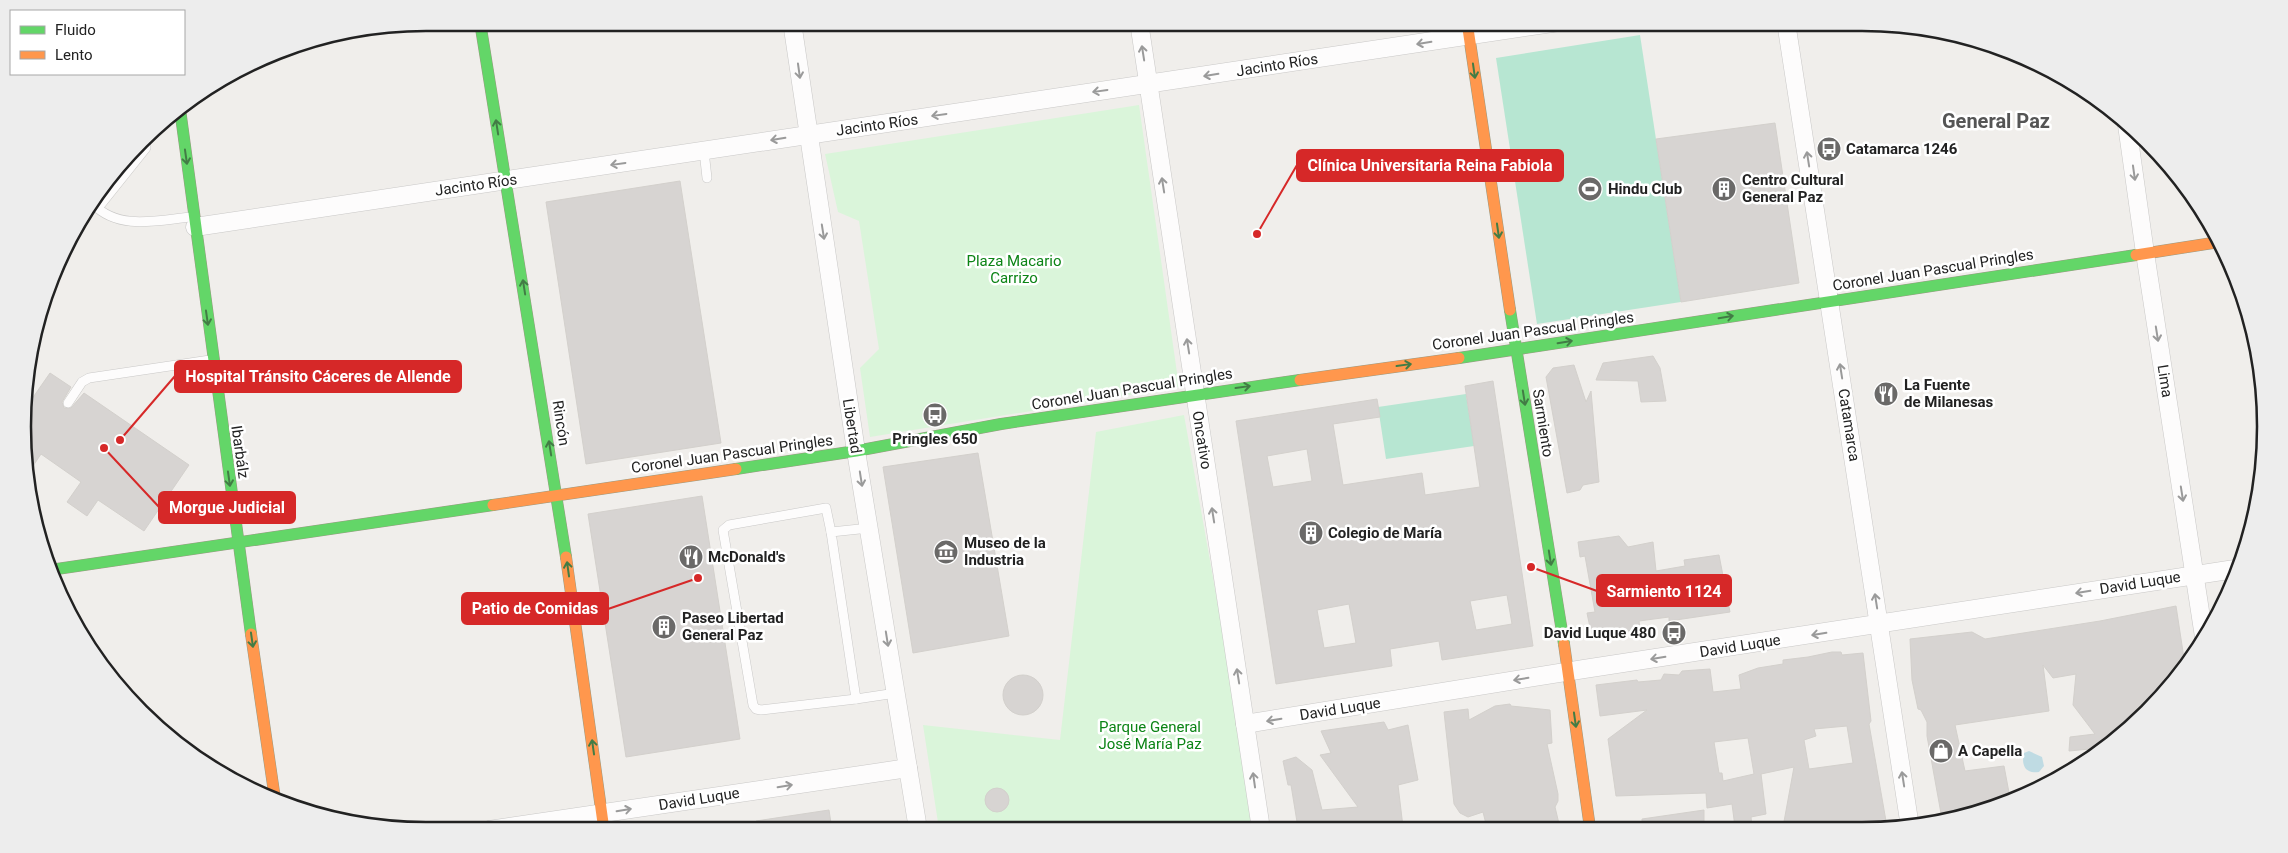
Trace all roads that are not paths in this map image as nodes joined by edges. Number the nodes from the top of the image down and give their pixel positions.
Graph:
1 (481, 31) edge
2 (793, 31) edge
3 (1140, 31) edge
4 (1456, 31) edge
5 (1468, 31) edge
6 (1787, 31) edge
7 (1148, 84) junction
8 (181, 117) edge
9 (808, 135) junction
10 (2128, 135) edge
11 (145, 149) edge
12 (704, 151) junction
13 (707, 178) dead end
14 (506, 180) junction
15 (117, 181) edge
16 (98, 208) edge
17 (195, 222) junction
18 (2211, 243) edge
19 (2145, 254) junction
20 (1830, 301) junction
21 (1516, 350) junction
22 (213, 360) junction
23 (1195, 394) junction
24 (68, 403) dead end
25 (856, 451) junction
26 (558, 496) junction
27 (869, 528) junction
28 (831, 532) junction
29 (237, 541) junction
30 (58, 569) edge
31 (2230, 570) edge
32 (2194, 575) junction
33 (1879, 624) junction
34 (2202, 627) edge
35 (1569, 672) junction
36 (896, 693) junction
37 (856, 699) junction
38 (1245, 724) junction
39 (908, 768) junction
40 (274, 791) edge
41 (1909, 818) edge
42 (603, 822) edge
43 (917, 822) edge
44 (1260, 822) edge
45 (1589, 822) edge

14 -> 1 main road, Rincón
2 -> 9 street, Libertad
7 -> 3 street, Oncativo
4 -> 7 street, Jacinto Ríos
5 -> 21 main road, Sarmiento
20 -> 6 street, Catamarca
7 -> 9 street, Jacinto Ríos
23 -> 7 street, Oncativo
8 -> 17 main road, Ibarbálz
9 -> 12 street, Jacinto Ríos
9 -> 25 street, Libertad
10 -> 19 street, Lima
11 - 15 lane
12 - 13 lane
12 -> 14 street, Jacinto Ríos
14 - 17 street, Jacinto Ríos
26 -> 14 main road, Rincón
16 - 17 lane
17 -> 22 main road, Ibarbálz
18 - 19 main road, Coronel Juan Pascual Pringles
19 - 20 main road, Coronel Juan Pascual Pringles
19 -> 32 street, Lima
21 -> 20 main road, Coronel Juan Pascual Pringles
33 -> 20 street, Catamarca
23 -> 21 main road, Coronel Juan Pascual Pringles
21 -> 35 main road, Sarmiento
22 - 24 lane
22 -> 29 main road, Ibarbálz
23 - 25 main road, Coronel Juan Pascual Pringles
38 -> 23 street, Oncativo
25 - 26 main road, Coronel Juan Pascual Pringles
25 -> 27 street, Libertad
26 - 29 main road, Coronel Juan Pascual Pringles
42 -> 26 main road, Rincón
27 - 28 lane
27 -> 36 street, Libertad
28 - 37 lane
28 - 37 lane
29 - 30 main road, Coronel Juan Pascual Pringles
29 -> 40 main road, Ibarbálz
31 - 32 street, David Luque
32 -> 33 street, David Luque
32 - 34 street, Lima
33 -> 35 street, David Luque
41 -> 33 street, Catamarca
35 -> 38 street, David Luque
35 -> 45 main road, Sarmiento
36 - 37 lane
36 - 39 street, Libertad
44 -> 38 street, Oncativo
42 -> 39 street, David Luque
39 - 43 street, Libertad

